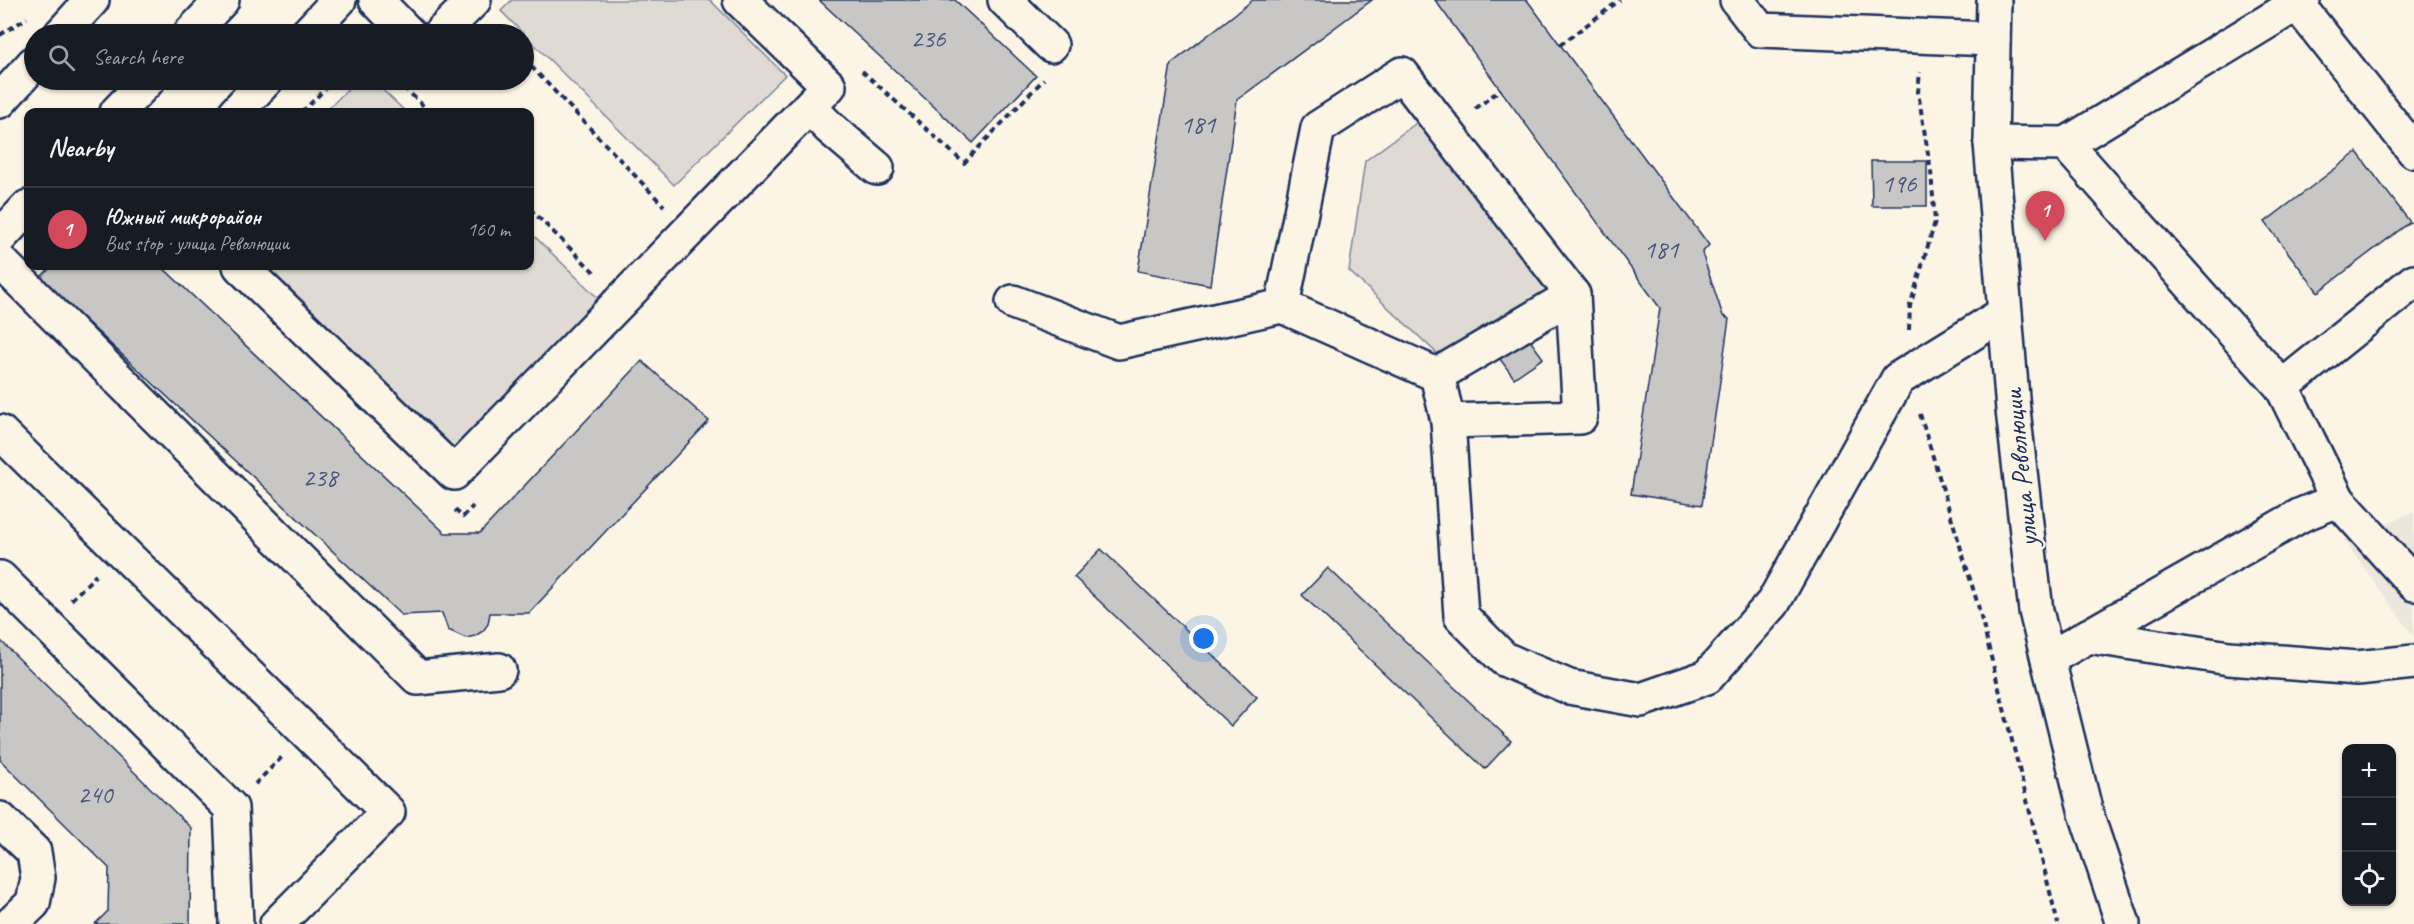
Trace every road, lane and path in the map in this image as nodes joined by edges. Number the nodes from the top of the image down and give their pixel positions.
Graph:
1 (92, 0) edge
2 (222, 0) edge
3 (339, 0) edge
4 (376, 0) edge
5 (474, 0) edge
6 (740, 0) edge
7 (1005, 0) edge
8 (1620, 0) edge
9 (1737, 0) edge
10 (1994, 0) edge
11 (2300, 2) edge
12 (70, 24) edge
13 (199, 24) edge
14 (316, 24) edge
15 (399, 24) edge
16 (450, 24) edge
17 (1924, 37) junction
18 (1993, 39) junction
19 (1560, 45) dead end
20 (1049, 60) joint
21 (860, 68) dead end
22 (534, 69) edge
23 (24, 74) edge
24 (138, 90) edge
25 (257, 90) edge
26 (324, 90) edge
27 (407, 90) edge
28 (0, 101) edge
29 (809, 107) junction
30 (121, 108) edge
31 (240, 108) edge
32 (306, 108) edge
33 (426, 108) edge
34 (1991, 143) junction
35 (2066, 144) junction
36 (2414, 151) edge
37 (877, 168) dead end
38 (24, 211) edge
39 (670, 212) dead end
40 (534, 213) edge
41 (0, 237) edge
42 (0, 261) edge
43 (244, 270) edge
44 (2414, 281) edge
45 (1573, 295) junction
46 (622, 300) junction
47 (1013, 302) dead end
48 (1282, 306) junction
49 (2005, 313) junction
50 (1908, 374) junction
51 (1437, 375) junction
52 (2282, 387) junction
53 (1448, 421) junction
54 (0, 432) edge
55 (2337, 500) junction
56 (121, 550) junction
57 (2410, 571) edge
58 (0, 578) edge
59 (47, 624) junction
60 (2088, 636) junction
61 (2048, 659) junction
62 (2414, 662) edge
63 (500, 670) dead end
64 (307, 732) junction
65 (231, 808) junction
66 (0, 819) edge
67 (11, 924) edge
68 (236, 924) edge
69 (277, 924) edge
70 (2058, 924) edge
71 (2123, 924) edge

1 - 12 street
2 - 13 street
3 - 14 street
4 - 15 street
5 - 16 street
6 - 29 street
7 - 20 street
8 - 19 path
9 - 17 street
10 - 18 street, улица Революции
11 - 35 street
11 - 36 street
17 - 18 street
17 - 50 path
18 - 34 street, улица Революции
20 - 21 path
22 - 39 path
23 - 28 street
24 - 30 street
25 - 31 street
26 - 32 path
27 - 33 path
29 - 37 street
29 - 46 street
34 - 35 street
34 - 49 street, улица Революции
35 - 52 street
38 - 41 street
40 - 46 path
42 - 63 street
43 - 46 street
44 - 52 street
45 - 48 street
45 - 51 street
45 - 53 street
47 - 48 street
48 - 51 street
49 - 50 street
49 - 61 street, улица Революции
50 - 53 street
50 - 70 path
51 - 53 street
52 - 55 street
54 - 56 street
55 - 57 street
55 - 60 street
56 - 59 path
56 - 64 street
58 - 59 street
59 - 65 street
60 - 61 street
60 - 62 street
61 - 71 street, улица Революции
64 - 65 path
64 - 69 street
65 - 68 street
66 - 67 street

